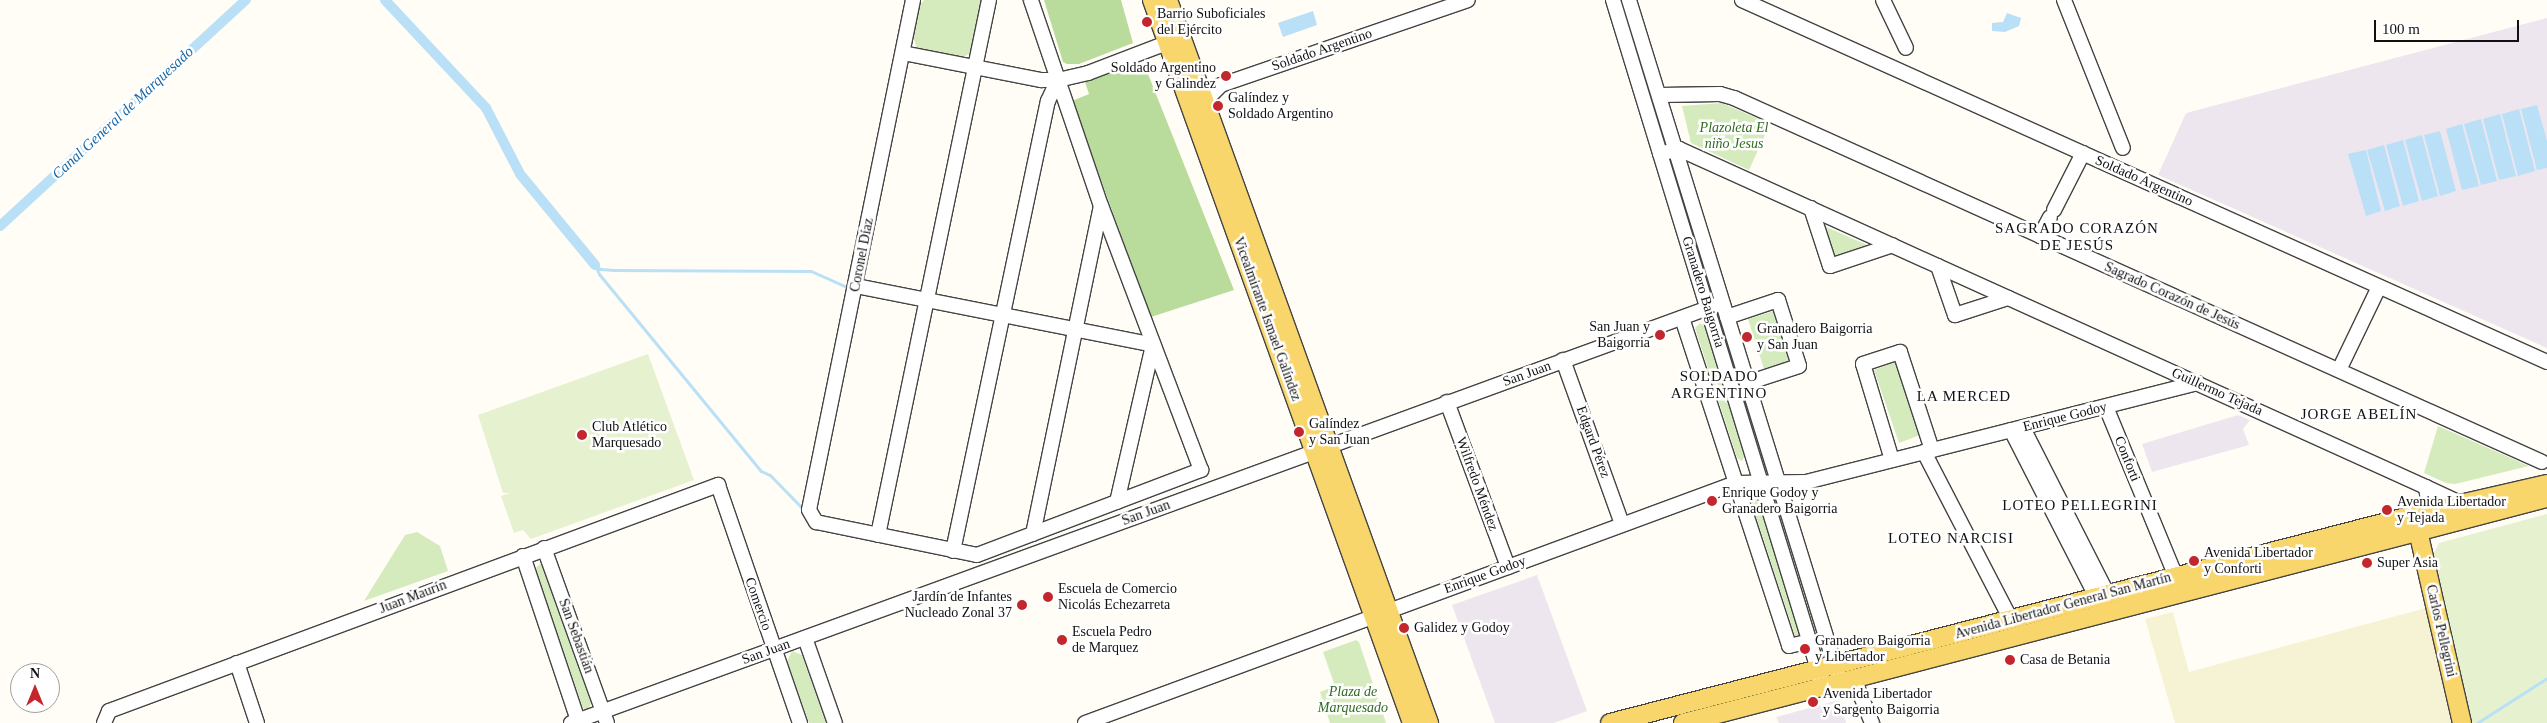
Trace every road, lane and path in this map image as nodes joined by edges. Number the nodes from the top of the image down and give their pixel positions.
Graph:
1 (903, 0) edge
2 (913, 0) edge
3 (989, 0) edge
4 (1031, 0) edge
5 (1152, 0) edge
6 (1168, 0) edge
7 (1468, 0) edge
8 (1613, 0) edge
9 (1629, 0) edge
10 (1742, 0) edge
11 (1883, 0) edge
12 (2064, 0) edge
13 (909, 20) junction
14 (1174, 40) junction
15 (1906, 48) dead end
16 (903, 53) junction
17 (975, 66) junction
18 (1058, 80) junction
19 (1660, 95) junction
20 (1204, 100) junction
21 (1195, 121) junction
22 (2123, 148) dead end
23 (1675, 150) junction
24 (1660, 154) junction
25 (2083, 154) junction
26 (1101, 206) junction
27 (1811, 208) junction
28 (2040, 236) junction
29 (1892, 245) junction
30 (1938, 266) junction
31 (856, 286) junction
32 (2379, 287) junction
33 (2008, 298) junction
34 (925, 300) junction
35 (1708, 308) junction
36 (1725, 310) junction
37 (1000, 315) junction
38 (1682, 318) junction
39 (1076, 331) junction
40 (1153, 345) junction
41 (1564, 360) junction
42 (2547, 362) edge
43 (2338, 370) junction
44 (1747, 383) junction
45 (2198, 383) junction
46 (1447, 402) junction
47 (2106, 407) junction
48 (2017, 429) junction
49 (1321, 448) junction
50 (1928, 451) junction
51 (1892, 460) junction
52 (2542, 462) dead end
53 (1736, 483) junction
54 (1761, 483) junction
55 (1778, 483) junction
56 (2547, 484) edge
57 (718, 485) joint
58 (2426, 487) junction
59 (2547, 498) edge
60 (1118, 502) junction
61 (2462, 503) junction
62 (2425, 512) junction
63 (1622, 524) junction
64 (2418, 531) junction
65 (1033, 534) junction
66 (878, 535) junction
67 (544, 548) junction
68 (952, 550) junction
69 (523, 556) junction
70 (1508, 567) junction
71 (2176, 577) junction
72 (2183, 594) junction
73 (2103, 597) junction
74 (1381, 613) junction
75 (2010, 620) junction
76 (806, 638) junction
77 (1810, 641) junction
78 (773, 650) junction
79 (237, 663) junction
80 (1826, 667) junction
81 (1839, 683) junction
82 (107, 717) edge
83 (605, 717) edge
84 (576, 722) edge
85 (1091, 722) edge
86 (256, 723) edge
87 (800, 723) edge
88 (835, 723) edge
89 (1412, 723) edge
90 (1429, 723) edge
91 (1610, 723) edge
92 (1683, 723) edge
93 (1872, 723) edge
94 (2462, 723) edge

1 - 13 street
2 - 13 street, Coronel Díaz
3 - 17 street
4 - 18 street
5 - 14 main road, Vicealmirante Ismael Galíndez
6 - 14 main road, Vicealmirante Ismael Galíndez
7 - 20 street, Soldado Argentino
8 - 24 street, Granadero Baigorria
9 - 19 street, Granadero Baigorria
10 - 25 street, Soldado Argentino
11 - 15 street
12 - 22 street
13 - 16 street, Coronel Díaz
14 - 18 street
14 - 20 main road, Vicealmirante Ismael Galíndez
14 - 21 main road, Vicealmirante Ismael Galíndez
16 - 17 street
16 - 31 street, Coronel Díaz
17 - 18 street
17 - 34 street
18 - 26 street
18 - 37 street
19 - 23 street, Granadero Baigorria
19 - 28 street, Sagrado Corazón de Jesús
20 - 21 street, Soldado Argentino
20 - 49 main road, Vicealmirante Ismael Galíndez
21 - 49 main road, Vicealmirante Ismael Galíndez
23 - 24 street
23 - 27 street, Guillermo Tejada
23 - 36 street, Granadero Baigorria
24 - 35 street, Granadero Baigorria
25 - 28 street
25 - 32 street, Soldado Argentino
26 - 39 street
26 - 40 street
27 - 29 street, Guillermo Tejada
27 - 29 street
28 - 43 street, Sagrado Corazón de Jesús
29 - 30 street, Guillermo Tejada
30 - 33 street, Guillermo Tejada
30 - 33 street
31 - 34 street
31 - 66 street, Coronel Díaz
32 - 42 street, Soldado Argentino
32 - 43 street
33 - 45 street, Guillermo Tejada
34 - 37 street
34 - 66 street
35 - 36 street, San Juan
35 - 38 street, San Juan
35 - 54 street, Granadero Baigorria
36 - 44 street, Granadero Baigorria
36 - 44 street, Granadero Baigorria
37 - 39 street
37 - 68 street
38 - 41 street, San Juan
38 - 53 street, Granadero Baigorria
39 - 40 street
39 - 65 street
40 - 60 street
40 - 60 street
41 - 46 street, San Juan
41 - 63 street, Edgard Pérez
43 - 52 street, Sagrado Corazón de Jesús
44 - 55 street, Granadero Baigorria
45 - 47 street, Enrique Godoy
45 - 58 street, Guillermo Tejada
46 - 49 street, San Juan
46 - 70 street, Wilfredo Méndez
47 - 48 street, Enrique Godoy
47 - 71 street, Conforti
48 - 50 street, Enrique Godoy
48 - 73 street
49 - 74 main road, Vicealmirante Ismael Galíndez
49 - 76 street, San Juan
50 - 51 street, Enrique Godoy
50 - 51 street
50 - 75 street
51 - 55 street, Enrique Godoy
53 - 54 street, Enrique Godoy
53 - 63 street, Enrique Godoy
53 - 77 street, Granadero Baigorria
54 - 55 street, Enrique Godoy
54 - 77 street, Granadero Baigorria
55 - 80 street, Granadero Baigorria
56 - 61 main road, Avenida Libertador General San Martín
57 - 67 street, Juan Maurín
57 - 78 street, Comercio
58 - 61 street, Guillermo Tejada
58 - 62 street
59 - 64 main road, Avenida Libertador General San Martín
60 - 65 street
61 - 62 main road, Avenida Libertador General San Martín
62 - 64 main road
62 - 71 main road, Avenida Libertador General San Martín
63 - 70 street, Enrique Godoy
64 - 72 main road, Avenida Libertador General San Martín
64 - 94 main road, Carlos Pellegrini
65 - 68 street
66 - 68 street
67 - 69 street, Juan Maurín
67 - 83 street, San Sebastián
69 - 79 street, Juan Maurín
69 - 84 street, San Sebastián
70 - 74 street, Enrique Godoy
71 - 72 street, Conforti
71 - 73 main road, Avenida Libertador General San Martín
72 - 81 main road, Avenida Libertador General San Martín
73 - 75 main road, Avenida Libertador General San Martín
74 - 85 street, Enrique Godoy
74 - 89 main road, Vicealmirante Ismael Galíndez
74 - 90 main road, Vicealmirante Ismael Galíndez
75 - 80 main road, Avenida Libertador General San Martín
76 - 78 street, San Juan
76 - 88 street
77 - 80 street, Granadero Baigorria
78 - 83 street, San Juan
78 - 87 street, Comercio
79 - 82 street, Juan Maurín
79 - 86 street
80 - 81 street, Granadero Baigorria
80 - 91 main road, Avenida Libertador General San Martín
81 - 92 main road, Avenida Libertador General San Martín
81 - 93 street, Granadero Baigorria
83 - 84 street, San Juan

